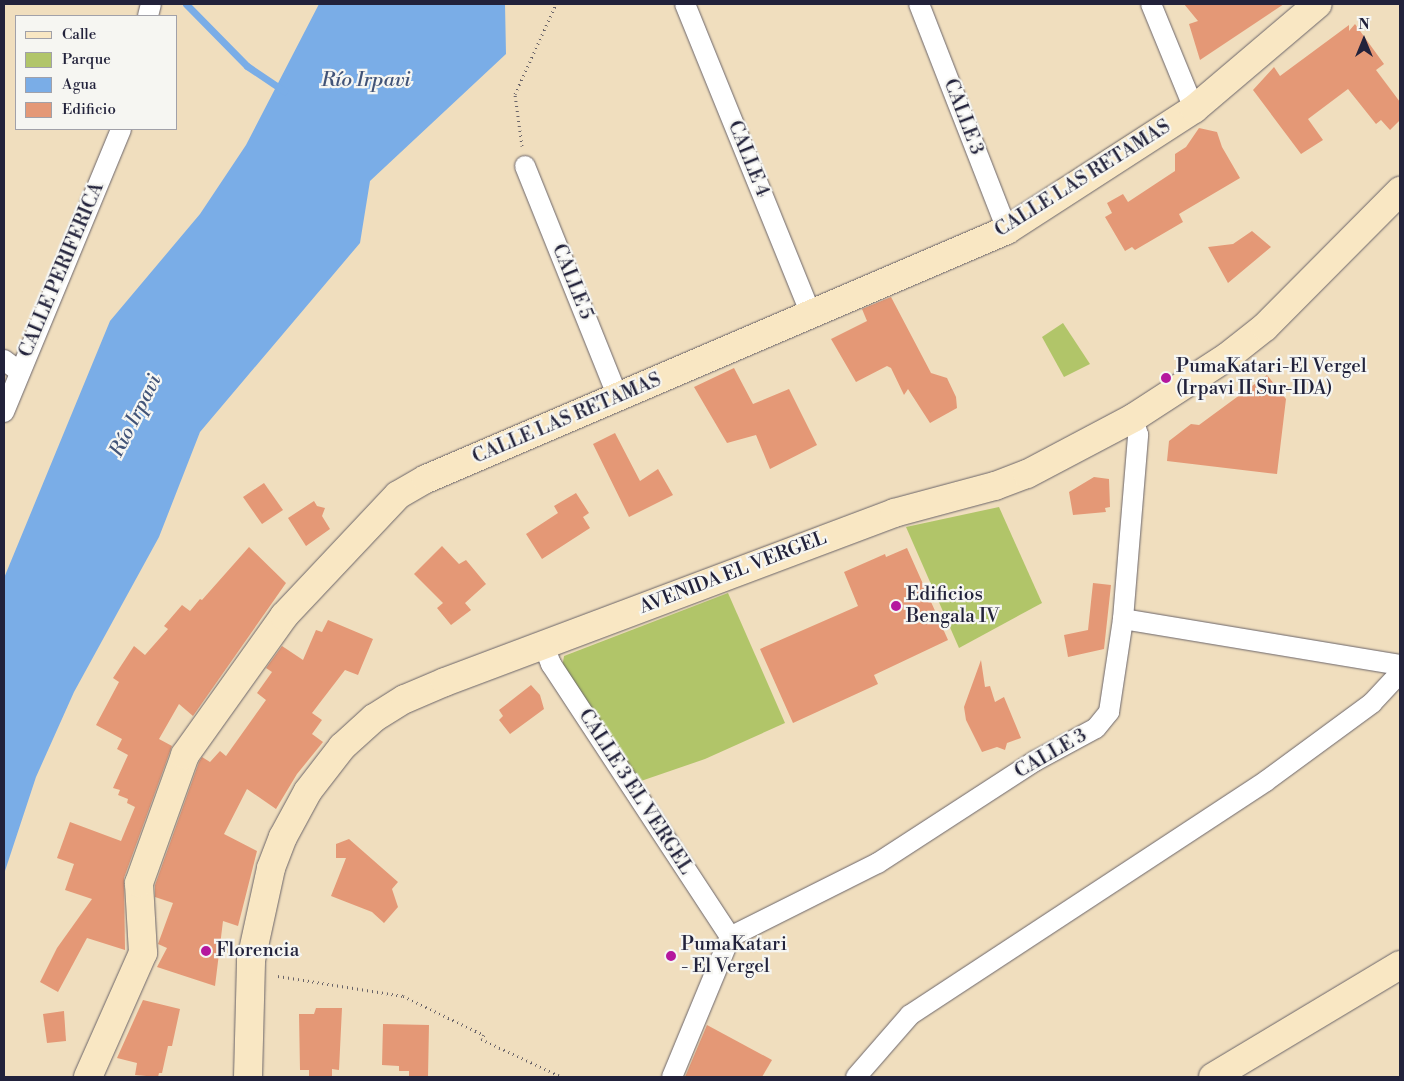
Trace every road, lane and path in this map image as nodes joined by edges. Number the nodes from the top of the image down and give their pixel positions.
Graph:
1 (556, 4) edge
2 (686, 4) edge
3 (919, 4) edge
4 (1151, 4) edge
5 (1318, 4) edge
6 (1194, 109) junction
7 (121, 130) edge
8 (525, 166) joint
9 (1400, 191) edge
10 (1007, 230) junction
11 (811, 314) junction
12 (4, 360) edge
13 (20, 372) junction
14 (618, 397) junction
15 (4, 412) edge
16 (1133, 418) junction
17 (1123, 619) junction
18 (543, 644) junction
19 (1400, 665) edge
20 (1400, 673) edge
21 (730, 937) junction
22 (1400, 965) edge
23 (278, 970) dead end
24 (88, 1077) edge
25 (248, 1077) edge
26 (562, 1077) edge
27 (672, 1077) edge
28 (856, 1077) edge
29 (1213, 1077) edge

1 - 8 path
2 - 11 street, CALLE 4
3 - 10 street, CALLE 3
4 - 6 street
5 - 6 street, CALLE LAS RETAMAS
6 - 10 street, CALLE LAS RETAMAS
7 - 13 street, CALLE PERIFERICA
8 - 14 street, CALLE 5
9 - 16 street, AVENIDA EL VERGEL
10 - 11 street, CALLE LAS RETAMAS
11 - 14 street, CALLE LAS RETAMAS
12 - 13 street
13 - 15 street, CALLE PERIFERICA
14 - 24 street, CALLE LAS RETAMAS
16 - 17 street, CALLE 3
16 - 18 street, AVENIDA EL VERGEL
17 - 19 street
17 - 21 street, CALLE 3
18 - 21 street, CALLE 3 EL VERGEL
18 - 25 street, AVENIDA EL VERGEL
20 - 28 street
21 - 27 street
22 - 29 street
23 - 26 path

